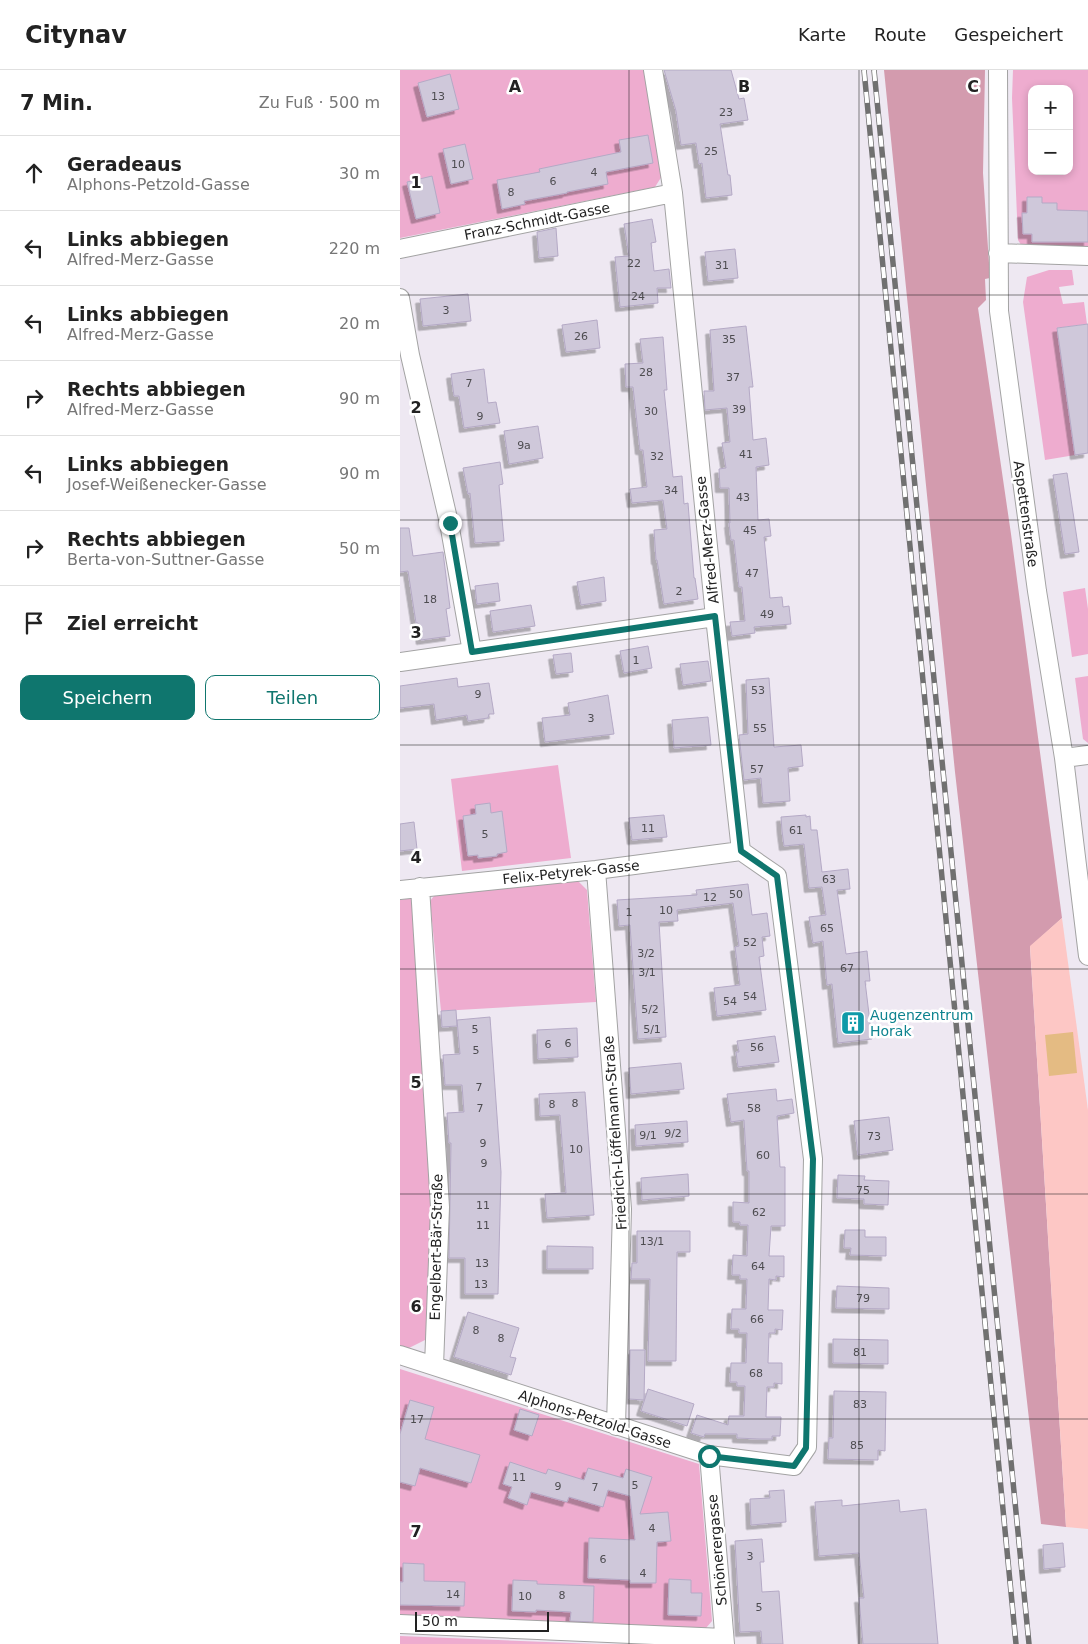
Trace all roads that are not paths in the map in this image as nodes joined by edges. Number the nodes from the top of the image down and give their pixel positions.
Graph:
1 (653, 70) edge
2 (998, 70) edge
3 (673, 193) junction
4 (400, 249) edge
5 (998, 253) junction
6 (1088, 256) edge
7 (400, 298) edge
8 (715, 616) junction
9 (472, 652) junction
10 (400, 662) edge
11 (1088, 755) edge
12 (1064, 758) junction
13 (741, 851) junction
14 (596, 870) junction
15 (420, 888) junction
16 (400, 890) edge
17 (1088, 956) edge
18 (400, 1355) edge
19 (434, 1366) junction
20 (616, 1426) junction
21 (709, 1456) junction
22 (400, 1624) edge
23 (725, 1641) edge

1 - 3 street, Alfred-Merz-Gasse
2 - 5 street, Aspettenstraße
3 - 4 street, Franz-Schmidt-Gasse
3 - 8 street, Alfred-Merz-Gasse
5 - 6 street
5 - 12 street, Aspettenstraße
7 - 9 street
8 - 9 street
8 - 13 street, Alfred-Merz-Gasse
9 - 10 street
11 - 12 street
12 - 17 street, Aspettenstraße
13 - 14 street, Felix-Petyrek-Gasse
13 - 21 street, Alphons-Petzold-Gasse
14 - 15 street, Felix-Petyrek-Gasse
14 - 20 street, Friedrich-Löffelmann-Straße
15 - 16 street, Felix-Petyrek-Gasse
15 - 19 street, Engelbert-Bär-Straße
18 - 19 street, Alphons-Petzold-Gasse
19 - 20 street, Alphons-Petzold-Gasse
20 - 21 street, Alphons-Petzold-Gasse
21 - 23 street, Schönerergasse
22 - 23 street

